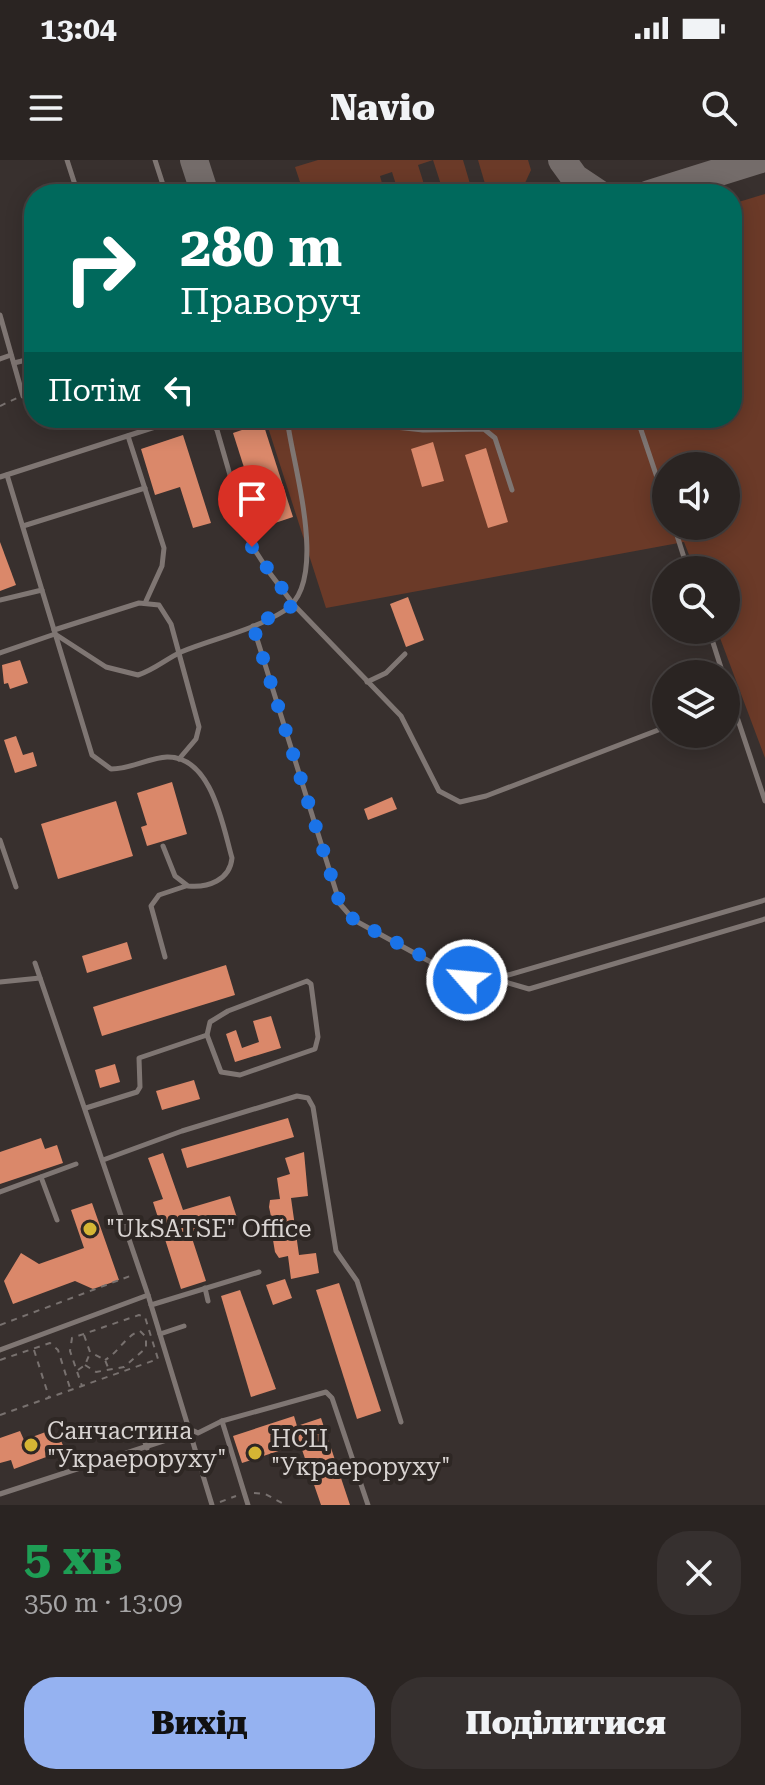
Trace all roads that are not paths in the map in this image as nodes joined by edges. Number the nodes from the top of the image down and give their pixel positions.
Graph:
1 (67, 160) edge
2 (155, 160) edge
3 (75, 184) edge
4 (163, 184) edge
5 (0, 315) edge
6 (11, 355) junction
7 (0, 359) edge
8 (24, 360) edge
9 (14, 363) junction
10 (23, 396) road end
11 (152, 428) edge
12 (216, 428) edge
13 (288, 428) edge
14 (404, 428) edge
15 (461, 428) joint
16 (640, 428) edge
17 (128, 436) junction
18 (652, 462) edge
19 (4, 476) edge
20 (145, 488) junction
21 (512, 490) dead end
22 (23, 526) junction
23 (42, 590) junction
24 (0, 600) edge
25 (145, 602) junction
26 (294, 605) junction
27 (253, 626) junction
28 (54, 632) junction
29 (0, 653) edge
30 (179, 653) junction
31 (405, 654) dead end
32 (367, 682) junction
33 (652, 732) edge
34 (740, 734) edge
35 (179, 759) junction
36 (765, 801) edge
37 (0, 840) edge
38 (163, 846) dead end
39 (188, 886) junction
40 (16, 887) dead end
41 (765, 900) edge
42 (765, 919) edge
43 (165, 957) dead end
44 (35, 963) dead end
45 (40, 978) junction
46 (494, 979) junction
47 (0, 982) edge
48 (207, 1035) junction
49 (85, 1109) junction
50 (103, 1160) junction
51 (76, 1164) dead end
52 (41, 1177) junction
53 (0, 1192) edge
54 (57, 1220) dead end
55 (259, 1272) dead end
56 (205, 1288) junction
57 (148, 1295) junction
58 (208, 1301) dead end
59 (151, 1305) junction
60 (184, 1326) dead end
61 (160, 1334) junction
62 (0, 1350) edge
63 (222, 1421) junction
64 (401, 1422) dead end
65 (140, 1429) dead end
66 (190, 1434) junction
67 (147, 1448) junction
68 (0, 1494) edge
69 (212, 1505) edge
70 (248, 1505) edge
71 (368, 1505) edge

1 - 3 lane
2 - 4 lane
5 - 6 lane
6 - 7 lane
6 - 9 lane
8 - 9 lane
9 - 10 lane
11 - 17 lane
12 - 26 lane
13 - 26 lane
14 - 15 lane
15 - 21 lane
16 - 18 lane
17 - 19 lane
17 - 20 lane
19 - 22 lane
20 - 22 lane
20 - 25 lane
22 - 23 lane
23 - 24 lane
23 - 28 lane
25 - 28 lane
25 - 30 lane
26 - 27 lane
26 - 32 lane
27 - 30 lane
27 - 46 lane
28 - 29 lane
28 - 30 lane
28 - 35 lane
30 - 35 lane
31 - 32 lane
32 - 33 lane
34 - 36 lane
35 - 39 lane
37 - 40 lane
38 - 39 lane
39 - 43 lane
41 - 46 lane
42 - 46 lane
44 - 45 lane
45 - 47 lane
45 - 49 lane
48 - 48 lane
48 - 49 lane
49 - 50 lane
50 - 57 lane
50 - 64 lane
51 - 52 lane
52 - 53 lane
52 - 54 lane
55 - 56 lane
56 - 58 lane
56 - 59 lane
57 - 59 lane
57 - 62 lane
59 - 61 lane
60 - 61 lane
61 - 66 lane
63 - 66 lane
63 - 70 lane
63 - 71 lane
65 - 67 lane
66 - 67 lane
66 - 69 lane
67 - 68 lane

